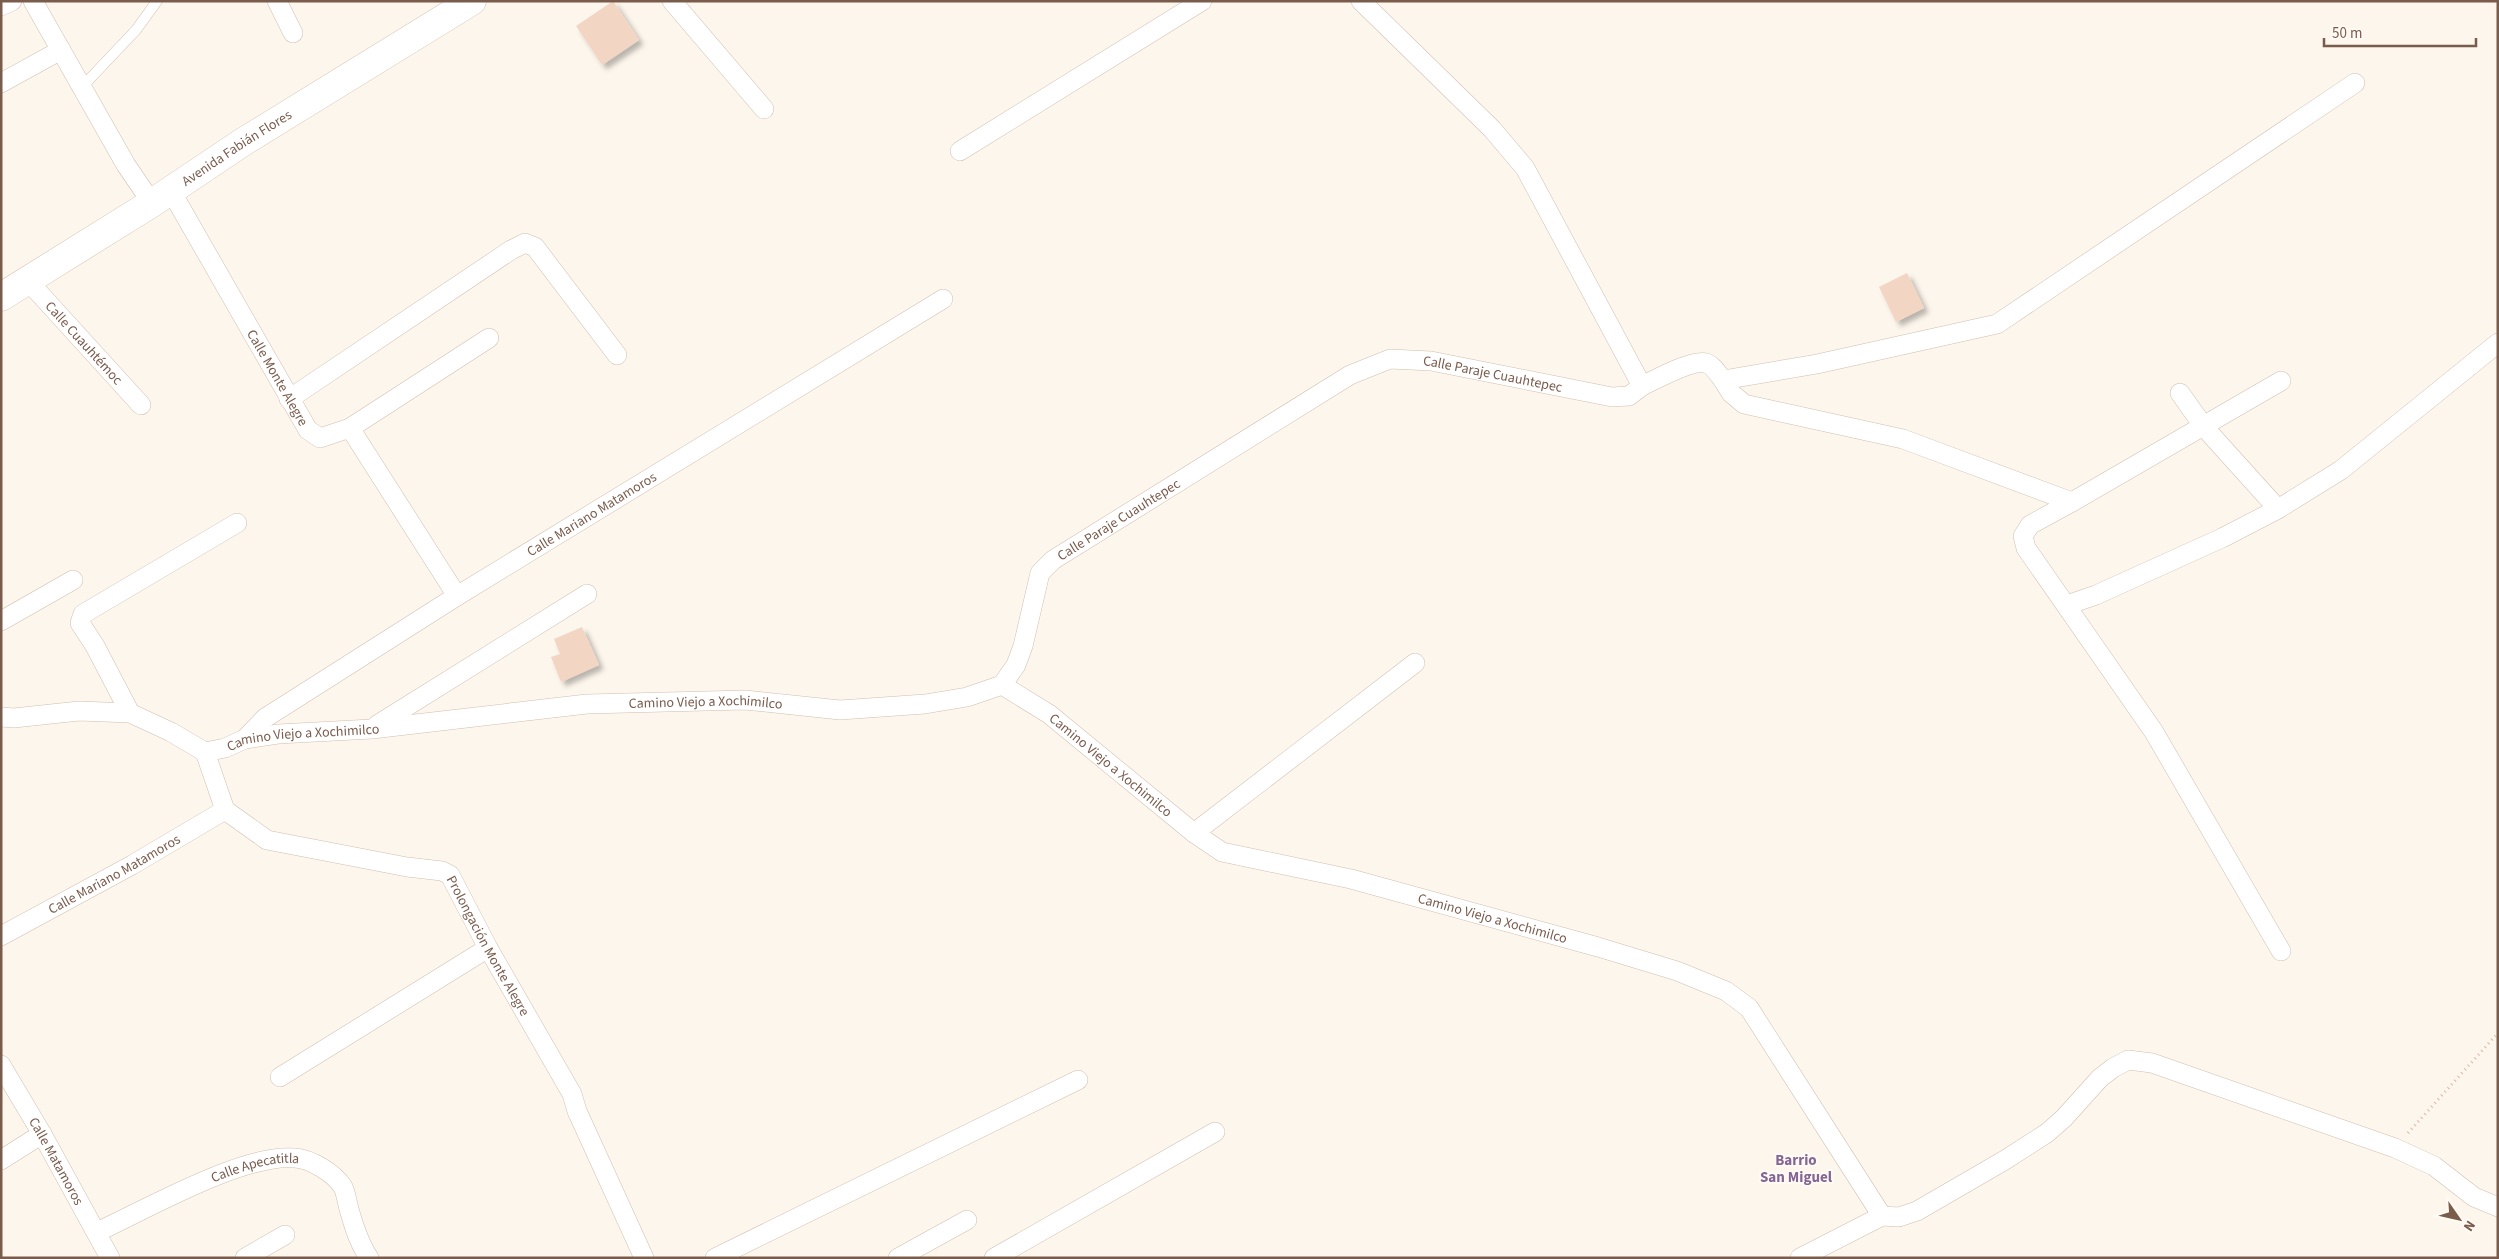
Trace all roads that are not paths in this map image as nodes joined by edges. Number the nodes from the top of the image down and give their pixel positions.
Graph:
1 (12, 1) edge
2 (33, 1) edge
3 (158, 1) edge
4 (277, 1) edge
5 (472, 1) edge
6 (672, 1) edge
7 (1202, 1) edge
8 (1361, 1) edge
9 (1, 6) edge
10 (293, 33) dead end
11 (61, 50) junction
12 (1, 83) edge
13 (2355, 83) dead end
14 (82, 88) junction
15 (764, 109) dead end
16 (960, 151) dead end
17 (161, 197) junction
18 (30, 282) junction
19 (1, 297) edge
20 (943, 298) dead end
21 (489, 338) dead end
22 (2498, 343) edge
23 (617, 354) dead end
24 (1723, 380) junction
25 (2281, 381) dead end
26 (1642, 386) junction
27 (2180, 393) dead end
28 (289, 399) junction
29 (141, 405) dead end
30 (2204, 427) junction
31 (350, 428) junction
32 (2072, 502) junction
33 (2278, 509) junction
34 (238, 523) dead end
35 (73, 580) dead end
36 (587, 594) dead end
37 (457, 596) junction
38 (2067, 605) junction
39 (1, 621) edge
40 (1416, 663) dead end
41 (1002, 685) junction
42 (130, 713) junction
43 (1, 717) edge
44 (372, 729) junction
45 (245, 739) junction
46 (205, 752) junction
47 (225, 810) junction
48 (1194, 833) junction
49 (1, 936) edge
50 (488, 948) junction
51 (2281, 951) dead end
52 (1, 1065) edge
53 (280, 1077) dead end
54 (1078, 1080) dead end
55 (1215, 1132) dead end
56 (42, 1134) junction
57 (1, 1160) edge
58 (2498, 1207) edge
59 (1882, 1216) junction
60 (967, 1220) dead end
61 (96, 1232) junction
62 (285, 1235) dead end
63 (639, 1256) edge
64 (110, 1258) edge
65 (245, 1258) edge
66 (369, 1258) edge
67 (715, 1258) edge
68 (898, 1258) edge
69 (994, 1258) edge
70 (1800, 1258) edge

1 - 9 street
2 - 11 street, Calle Monte Alegre
3 - 14 lane
4 - 10 street
5 - 17 main road, Avenida Fabián Flores
6 - 15 street
7 - 16 street
8 - 26 street
11 - 12 street
11 - 14 street, Calle Monte Alegre
13 - 24 street
14 - 17 street, Calle Monte Alegre
17 - 18 main road, Avenida Fabián Flores
17 - 28 street, Calle Monte Alegre
18 - 19 main road, Avenida Fabián Flores
18 - 29 street, Calle Cuauhtémoc
20 - 37 street, Calle Mariano Matamoros
21 - 31 street
22 - 33 street
23 - 28 street
24 - 26 street, Calle Paraje Cuauhtepec
24 - 32 street
25 - 30 street
26 - 41 street, Calle Paraje Cuauhtepec
27 - 30 street
28 - 31 street, Calle Monte Alegre
30 - 32 street
30 - 33 street
31 - 37 street
32 - 38 street
33 - 38 street
34 - 42 street
35 - 39 street
36 - 44 street
37 - 45 street, Calle Mariano Matamoros
38 - 51 street
40 - 48 street
41 - 44 street, Camino Viejo a Xochimilco
41 - 48 street, Camino Viejo a Xochimilco
42 - 43 street
42 - 46 street
44 - 45 street, Camino Viejo a Xochimilco
45 - 46 street, Camino Viejo a Xochimilco
46 - 47 street
47 - 49 street, Calle Mariano Matamoros
47 - 50 street, Prolongación Monte Alegre
48 - 59 street, Camino Viejo a Xochimilco
50 - 53 street
50 - 63 street, Prolongación Monte Alegre
52 - 56 street, Calle Matamoros
54 - 67 street
55 - 69 street
56 - 57 street
56 - 61 street, Calle Matamoros
58 - 59 street
59 - 70 street
60 - 68 street
61 - 64 street, Calle Matamoros
61 - 66 street, Calle Apecatitla
62 - 65 street

